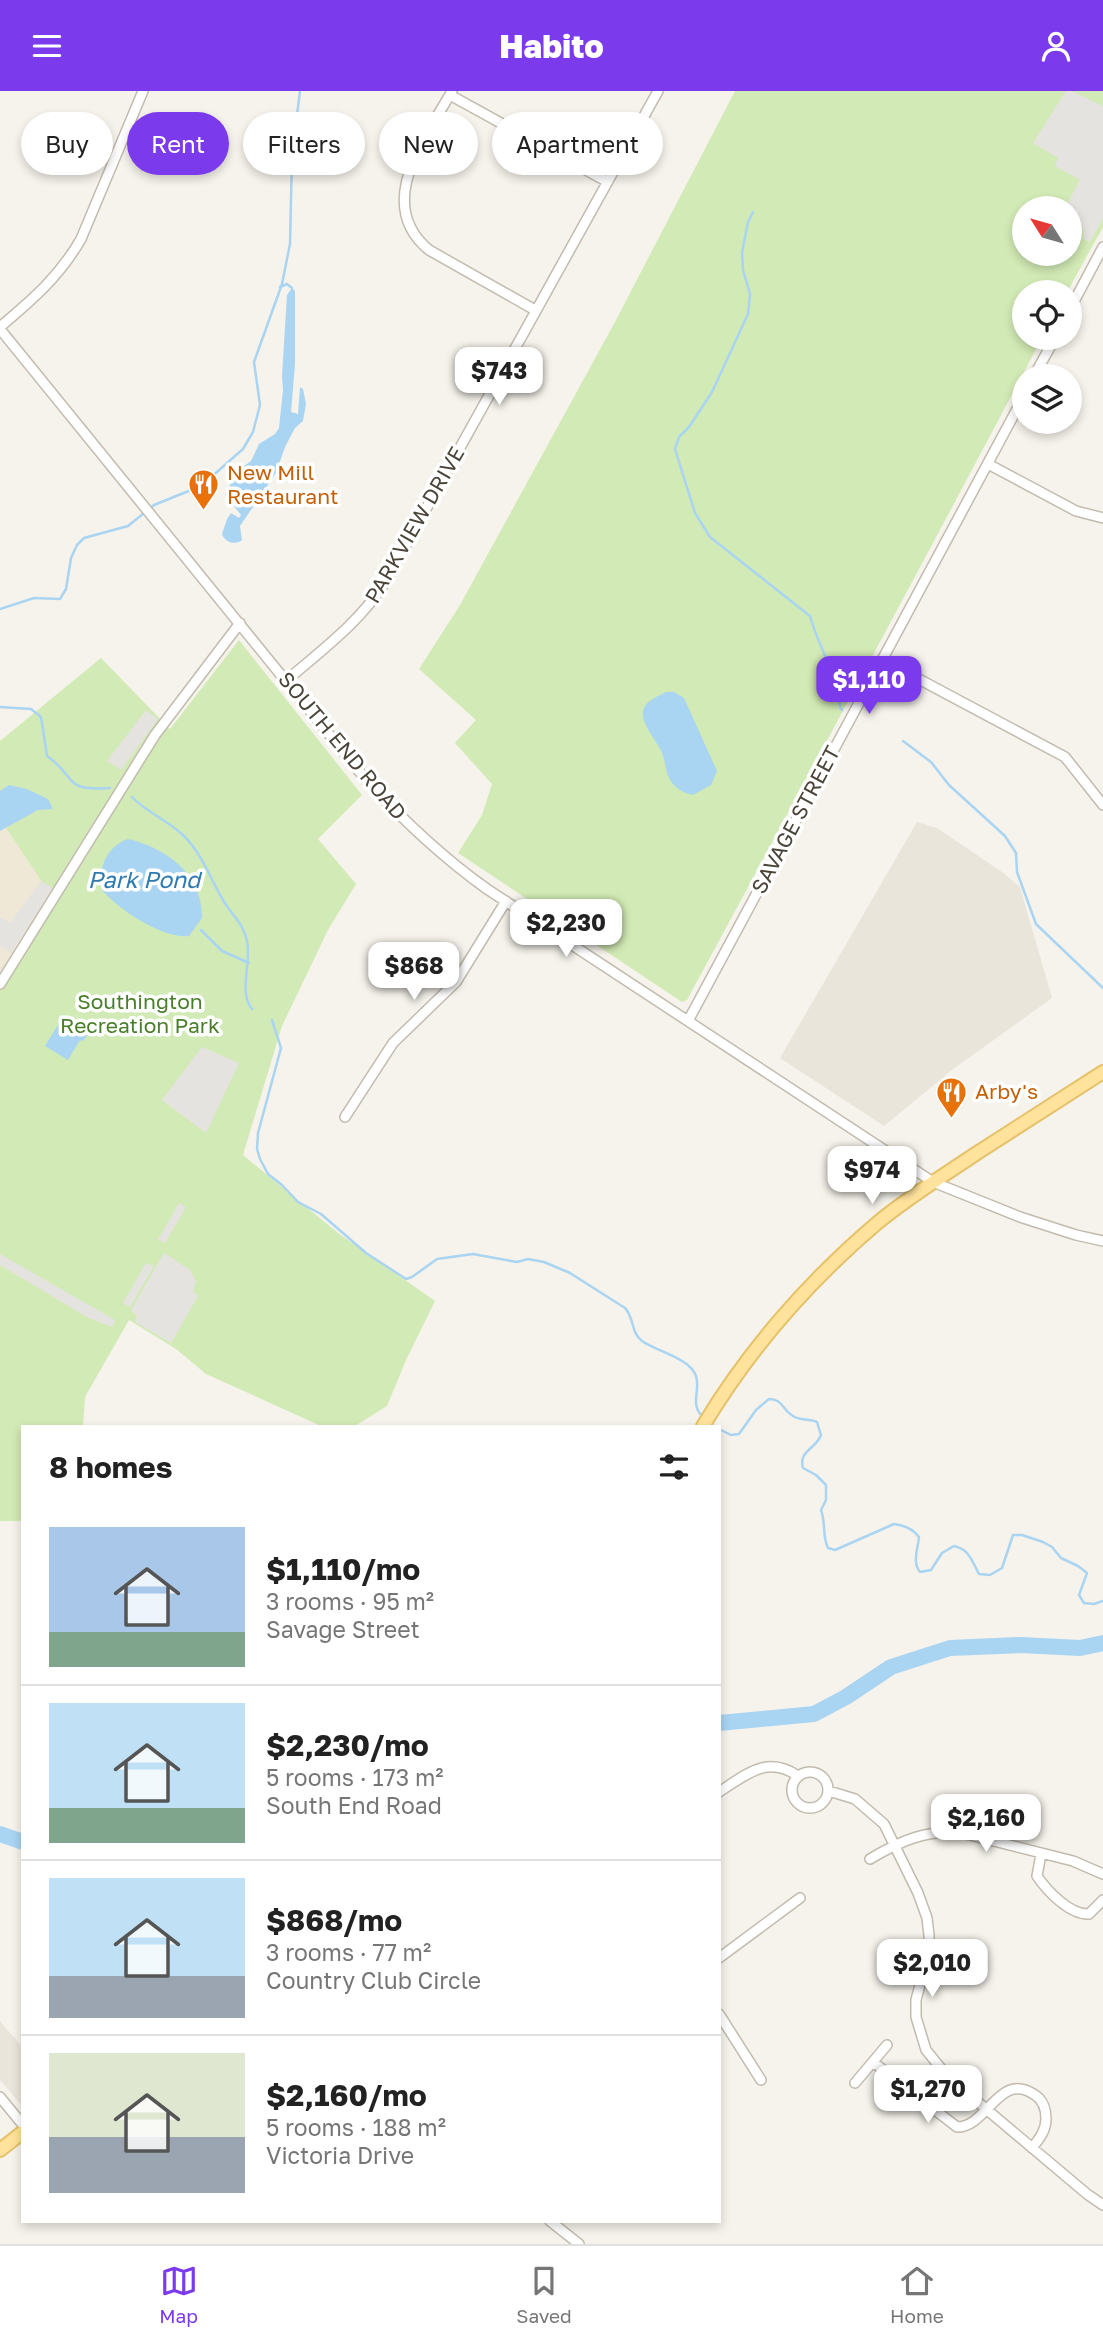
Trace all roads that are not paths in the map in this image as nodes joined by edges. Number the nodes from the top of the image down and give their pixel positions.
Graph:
1 (143, 91) edge
2 (657, 91) edge
3 (451, 93) edge
4 (606, 181) junction
5 (1103, 247) edge
6 (1082, 287) edge
7 (535, 310) junction
8 (0, 328) edge
9 (1012, 419) edge
10 (988, 464) junction
11 (1103, 518) edge
12 (240, 623) junction
13 (883, 660) junction
14 (287, 680) junction
15 (1103, 805) edge
16 (506, 901) junction
17 (0, 984) edge
18 (688, 1021) junction
19 (1103, 1072) edge
20 (345, 1117) dead end
21 (933, 1182) junction
22 (1103, 1241) edge
23 (704, 1425) edge
24 (798, 1776) junction
25 (721, 1791) edge
26 (829, 1791) junction
27 (895, 1844) junction
28 (1041, 1854) junction
29 (870, 1859) dead end
30 (1103, 1874) edge
31 (800, 1898) dead end
32 (1103, 1901) edge
33 (721, 1957) edge
34 (721, 2017) edge
35 (887, 2045) dead end
36 (873, 2062) junction
37 (761, 2080) dead end
38 (855, 2083) dead end
39 (0, 2097) edge
40 (986, 2110) junction
41 (21, 2123) edge
42 (21, 2134) edge
43 (1032, 2148) junction
44 (0, 2150) edge
45 (1103, 2205) edge
46 (553, 2223) edge
47 (579, 2244) edge

1 - 8 street
2 - 4 street, PARKVIEW DRIVE
3 - 4 street
3 - 7 street
4 - 7 street, PARKVIEW DRIVE
5 - 6 street
7 - 14 street, PARKVIEW DRIVE
8 - 12 street, SOUTH END ROAD
9 - 10 street, SAVAGE STREET
10 - 11 street
10 - 13 street, SAVAGE STREET
12 - 14 street, SOUTH END ROAD
12 - 17 street
13 - 15 street
13 - 18 street, SAVAGE STREET
14 - 16 street, SOUTH END ROAD
16 - 18 street, SOUTH END ROAD
16 - 20 street
18 - 21 street, SOUTH END ROAD
19 - 21 main road
21 - 22 street, SOUTH END ROAD
21 - 23 main road
24 - 25 street
24 - 26 street
24 - 26 street
26 - 27 street
27 - 28 street
27 - 29 street
27 - 40 street
28 - 30 street
28 - 32 street
31 - 33 street
34 - 37 street
35 - 36 street
36 - 38 street
36 - 40 street
39 - 41 street
40 - 43 street
40 - 43 street
42 - 44 main road
43 - 45 street
46 - 47 street

